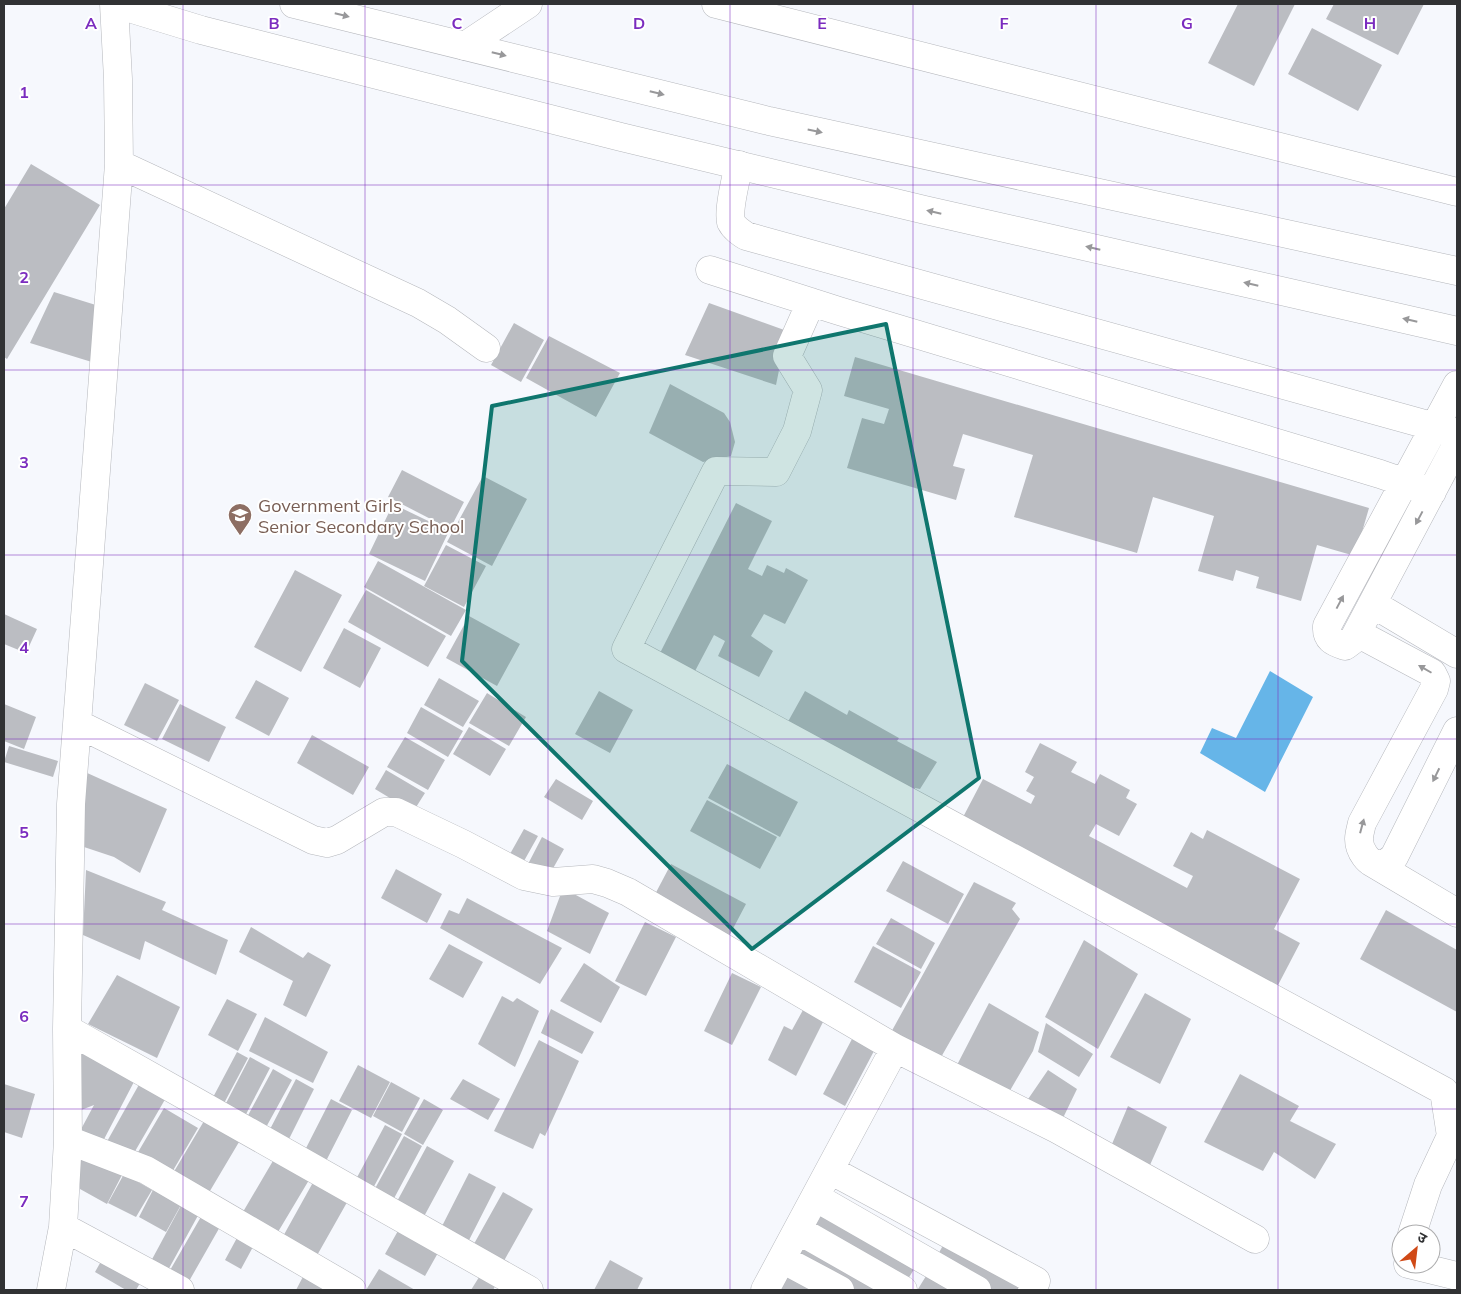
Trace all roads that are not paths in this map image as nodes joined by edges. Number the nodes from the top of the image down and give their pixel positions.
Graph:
1 (115, 4) edge
2 (294, 4) edge
3 (528, 4) edge
4 (716, 4) edge
5 (465, 46) junction
6 (119, 164) junction
7 (739, 165) junction
8 (1457, 192) edge
9 (710, 270) dead end
10 (1457, 272) edge
11 (811, 302) junction
12 (1457, 331) edge
13 (486, 348) dead end
14 (1457, 385) edge
15 (1446, 430) edge
16 (1457, 444) edge
17 (1405, 482) junction
18 (1432, 492) junction
19 (1373, 604) junction
20 (1357, 633) junction
21 (1457, 654) edge
22 (78, 724) junction
23 (1457, 732) edge
24 (1371, 862) junction
25 (1457, 913) edge
26 (67, 1029) junction
27 (895, 1048) junction
28 (68, 1140) junction
29 (830, 1170) junction
30 (815, 1197) junction
31 (1415, 1224) edge
32 (63, 1227) junction
33 (798, 1230) junction
34 (944, 1232) junction
35 (1255, 1239) dead end
36 (782, 1258) junction
37 (928, 1262) junction
38 (1441, 1272) edge
39 (1457, 1276) edge
40 (767, 1289) edge
41 (51, 1290) edge
42 (180, 1290) edge
43 (352, 1290) edge
44 (529, 1290) edge
45 (840, 1290) edge
46 (903, 1290) edge
47 (913, 1290) edge
48 (977, 1290) edge
49 (1032, 1290) edge

1 - 6 street
1 - 7 street
2 -> 5 street
3 - 5 street
4 - 8 street
5 -> 10 street
6 - 13 street
6 - 22 street
12 -> 7 street
7 - 15 street
9 - 11 street
11 - 17 street
11 - 31 street
14 - 15 street
15 - 17 street
16 - 18 street
17 - 18 street
20 -> 17 street
18 -> 19 street
19 - 20 street
19 - 21 street
24 -> 20 street
22 - 26 street
22 - 27 street
23 -> 24 street
24 - 25 street
26 - 28 street
26 - 44 street
27 - 29 street
27 - 35 street
28 - 32 street
28 - 43 street
29 - 30 street
29 - 34 street
30 - 33 street
30 - 37 street
32 - 41 street
32 - 42 street
33 - 36 street
33 - 46 street
34 - 37 street
34 - 49 street
36 - 40 street
36 - 45 street
37 - 47 street
37 - 48 street
38 - 39 street

